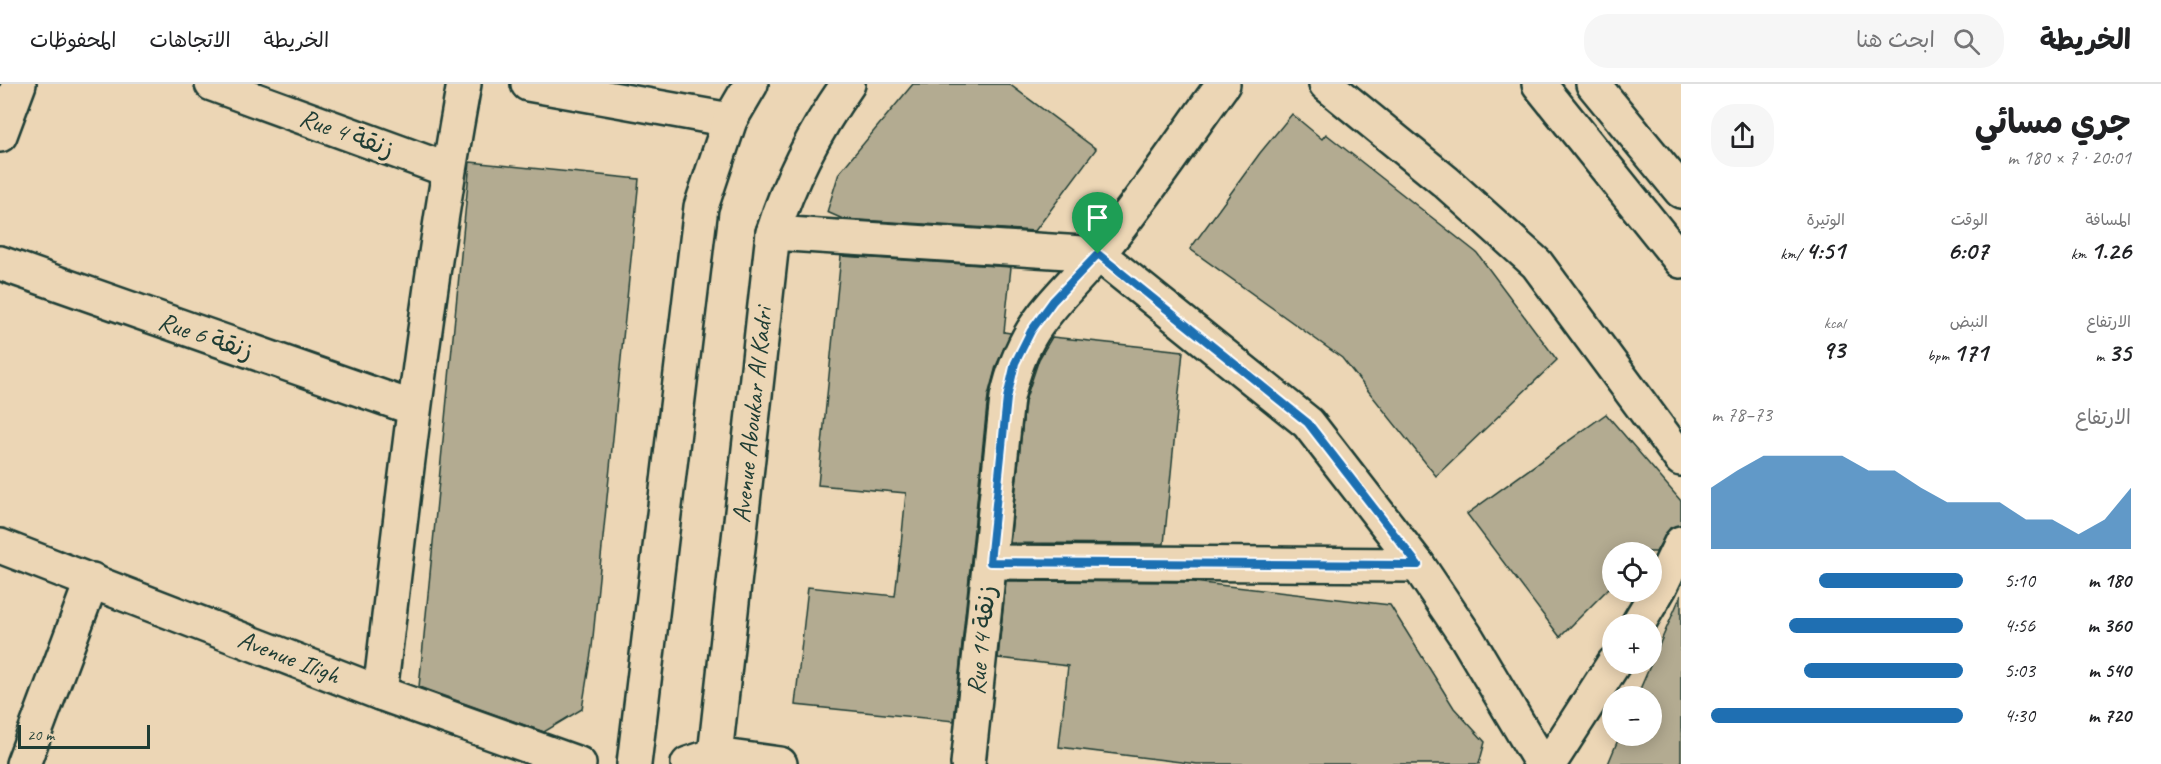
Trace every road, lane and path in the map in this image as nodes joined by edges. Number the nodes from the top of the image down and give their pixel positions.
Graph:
1 (19, 84) edge
2 (212, 84) edge
3 (464, 84) edge
4 (528, 84) edge
5 (751, 84) edge
6 (848, 84) edge
7 (1223, 84) edge
8 (1326, 84) edge
9 (1539, 84) edge
10 (1603, 88) edge
11 (730, 120) junction
12 (0, 135) edge
13 (448, 170) junction
14 (1681, 191) edge
15 (773, 233) junction
16 (1098, 254) junction
17 (1681, 261) edge
18 (0, 263) edge
19 (413, 408) junction
20 (1681, 459) edge
21 (1681, 543) edge
22 (0, 546) edge
23 (990, 562) junction
24 (1418, 565) junction
25 (92, 580) junction
26 (1644, 614) edge
27 (1607, 674) edge
28 (380, 693) junction
29 (705, 761) edge
30 (23, 764) edge
31 (579, 764) edge
32 (634, 764) edge
33 (780, 764) edge
34 (968, 764) edge
35 (1542, 764) edge
36 (1549, 764) edge

1 - 12 street
2 - 13 street, Rue 4 زنقة
3 - 13 street
4 - 11 street
5 - 11 street
6 - 15 street, Avenue Aboukar Al Kadri
7 - 16 street, Rue 14 زنقة
8 - 20 street
9 - 17 street
10 - 14 street
11 - 32 street
13 - 19 street
15 - 16 street
15 - 29 street, Avenue Aboukar Al Kadri
16 - 23 street, Rue 14 زنقة
16 - 24 street
18 - 19 street, Rue 6 زنقة
19 - 28 street
21 - 26 street
22 - 25 street, Avenue Iligh
23 - 24 street
23 - 34 street, Rue 14 زنقة
24 - 35 street
25 - 28 street, Avenue Iligh
25 - 30 street
27 - 36 street
28 - 31 street, Avenue Iligh
29 - 33 street

